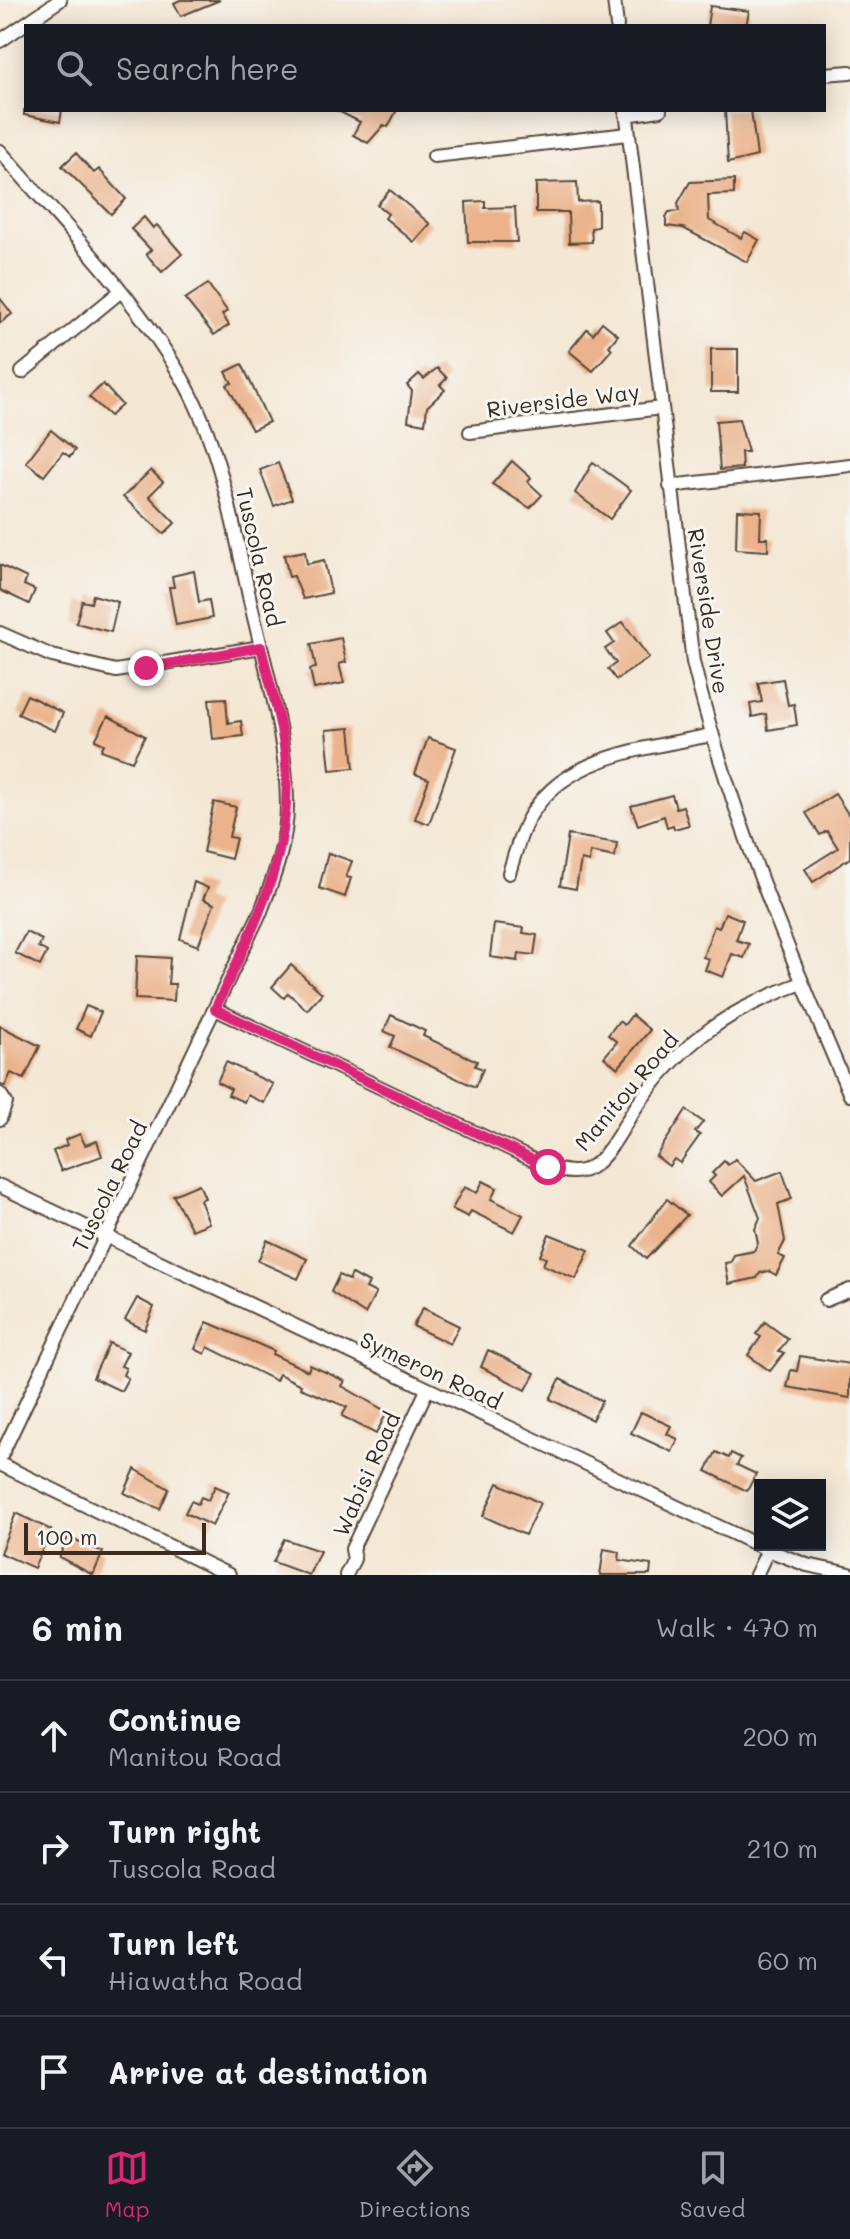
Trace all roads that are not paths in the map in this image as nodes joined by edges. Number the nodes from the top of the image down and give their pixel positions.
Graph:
1 (60, 0) edge
2 (614, 0) edge
3 (25, 24) edge
4 (617, 24) edge
5 (24, 25) edge
6 (0, 41) edge
7 (850, 72) edge
8 (826, 74) edge
9 (626, 112) edge
10 (628, 134) junction
11 (0, 151) edge
12 (434, 156) dead end
13 (121, 291) junction
14 (22, 372) dead end
15 (661, 408) junction
16 (470, 432) dead end
17 (850, 465) edge
18 (670, 486) junction
19 (0, 633) edge
20 (261, 647) junction
21 (711, 735) junction
22 (509, 873) dead end
23 (802, 983) junction
24 (215, 1009) junction
25 (0, 1094) edge
26 (850, 1095) edge
27 (0, 1119) edge
28 (0, 1186) edge
29 (107, 1236) junction
30 (850, 1290) edge
31 (826, 1300) dead end
32 (427, 1390) junction
33 (0, 1461) edge
34 (754, 1543) edge
35 (768, 1551) edge
36 (771, 1551) edge
37 (850, 1574) edge
38 (229, 1575) edge
39 (346, 1575) edge
40 (756, 1575) edge

1 - 3 street
2 - 4 street
5 - 6 street
7 - 8 street
9 - 10 street, Riverside Drive
10 - 12 street
10 - 15 street, Riverside Drive
11 - 13 street, Tuscola Road
13 - 14 street
13 - 20 street, Tuscola Road
15 - 16 street, Riverside Way
15 - 18 street, Riverside Drive
17 - 18 street
18 - 21 street, Riverside Drive
19 - 20 street
20 - 24 street, Tuscola Road
21 - 22 street
21 - 23 street, Riverside Drive
23 - 24 street, Manitou Road
23 - 26 street, Riverside Drive
24 - 29 street, Tuscola Road
25 - 27 street
28 - 29 street, Symeron Road
29 - 32 street, Symeron Road
29 - 33 street, Tuscola Road
30 - 31 street
32 - 34 street, Symeron Road
32 - 39 street, Wabisi Road
33 - 38 street
35 - 40 street
36 - 37 street, Symeron Road

